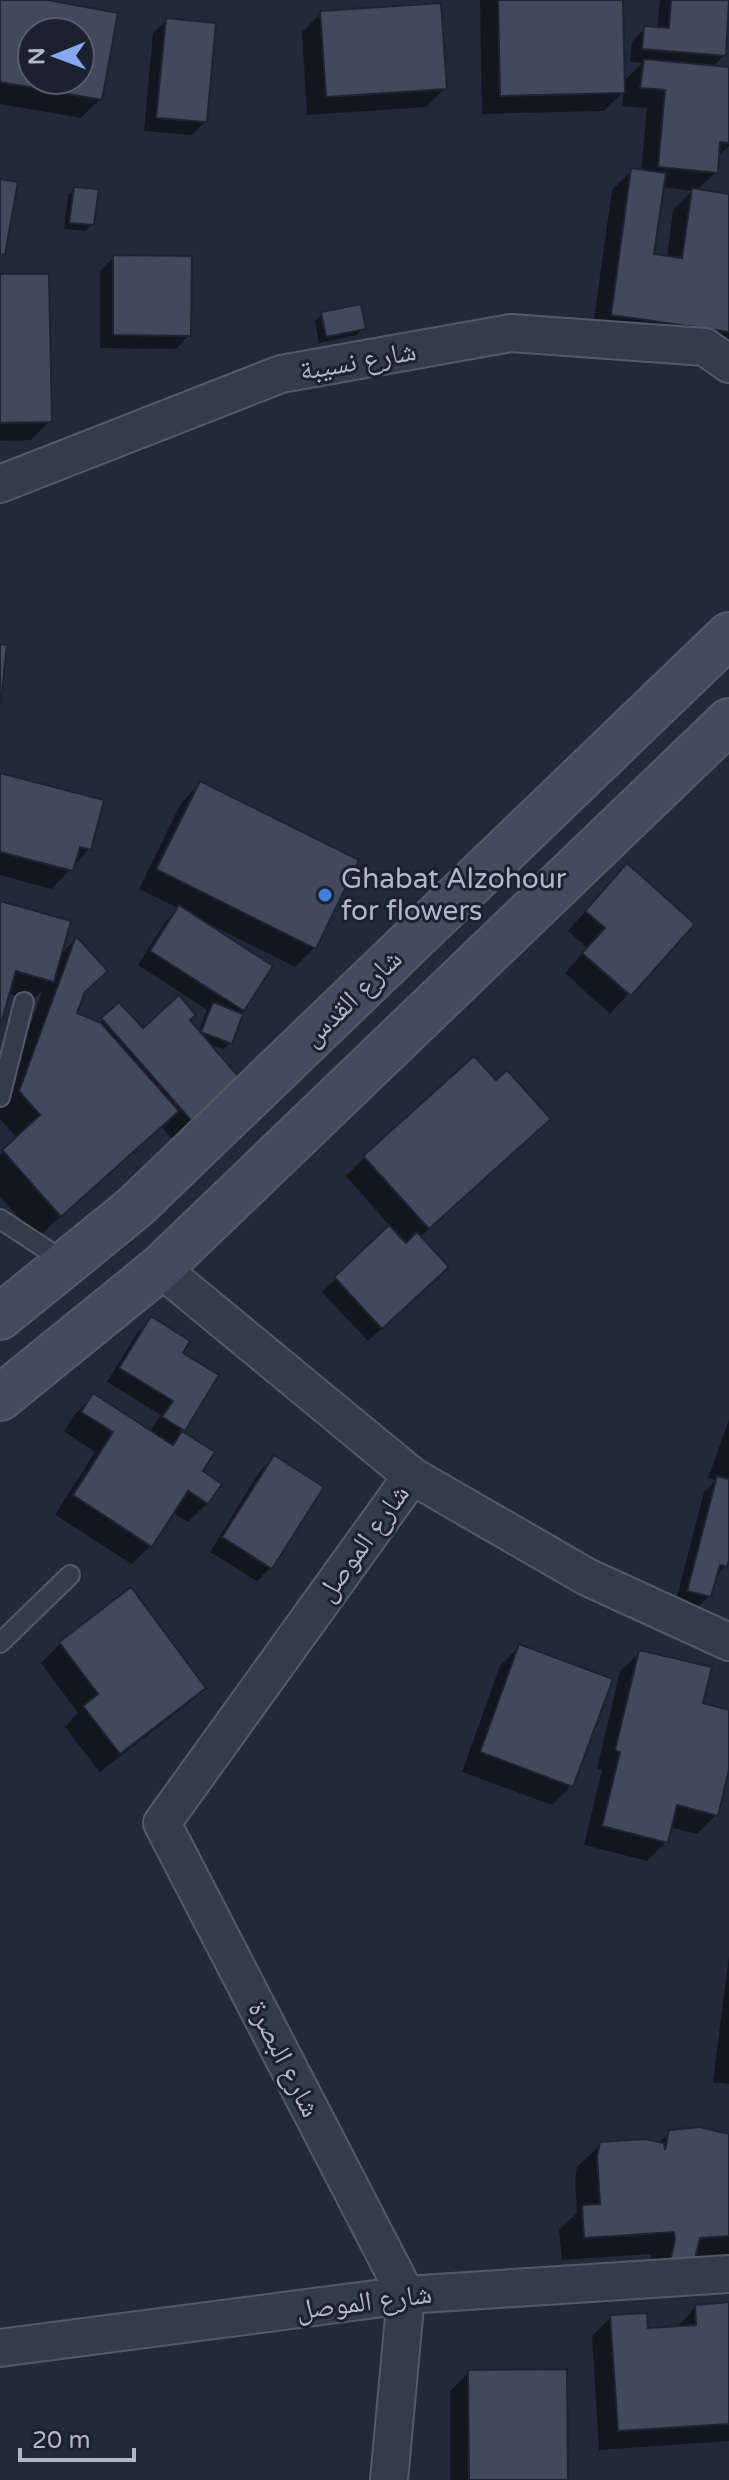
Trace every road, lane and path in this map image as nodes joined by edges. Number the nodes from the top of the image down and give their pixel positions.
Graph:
1 (729, 364) edge
2 (0, 484) edge
3 (729, 635) edge
4 (729, 721) edge
5 (24, 1002) dead end
6 (0, 1097) edge
7 (0, 1219) edge
8 (67, 1263) junction
9 (160, 1268) junction
10 (0, 1317) edge
11 (0, 1398) edge
12 (412, 1476) junction
13 (70, 1575) dead end
14 (729, 1642) edge
15 (0, 1643) edge
16 (162, 1823) joint
17 (729, 2274) edge
18 (406, 2295) junction
19 (0, 2348) edge
20 (389, 2480) edge

1 - 2 street, شارع نسيبة
3 - 8 main road, شارع القدس
4 - 9 main road
5 - 6 lane
7 - 8 lane
8 - 10 main road, شارع القدس
9 - 11 main road
9 - 12 street
12 - 14 street, شارع الموصل
12 - 16 street, شارع الموصل
13 - 15 lane
16 - 18 street, شارع البصرة
17 - 18 street, شارع الموصل
18 - 19 street, شارع الموصل
18 - 20 street

